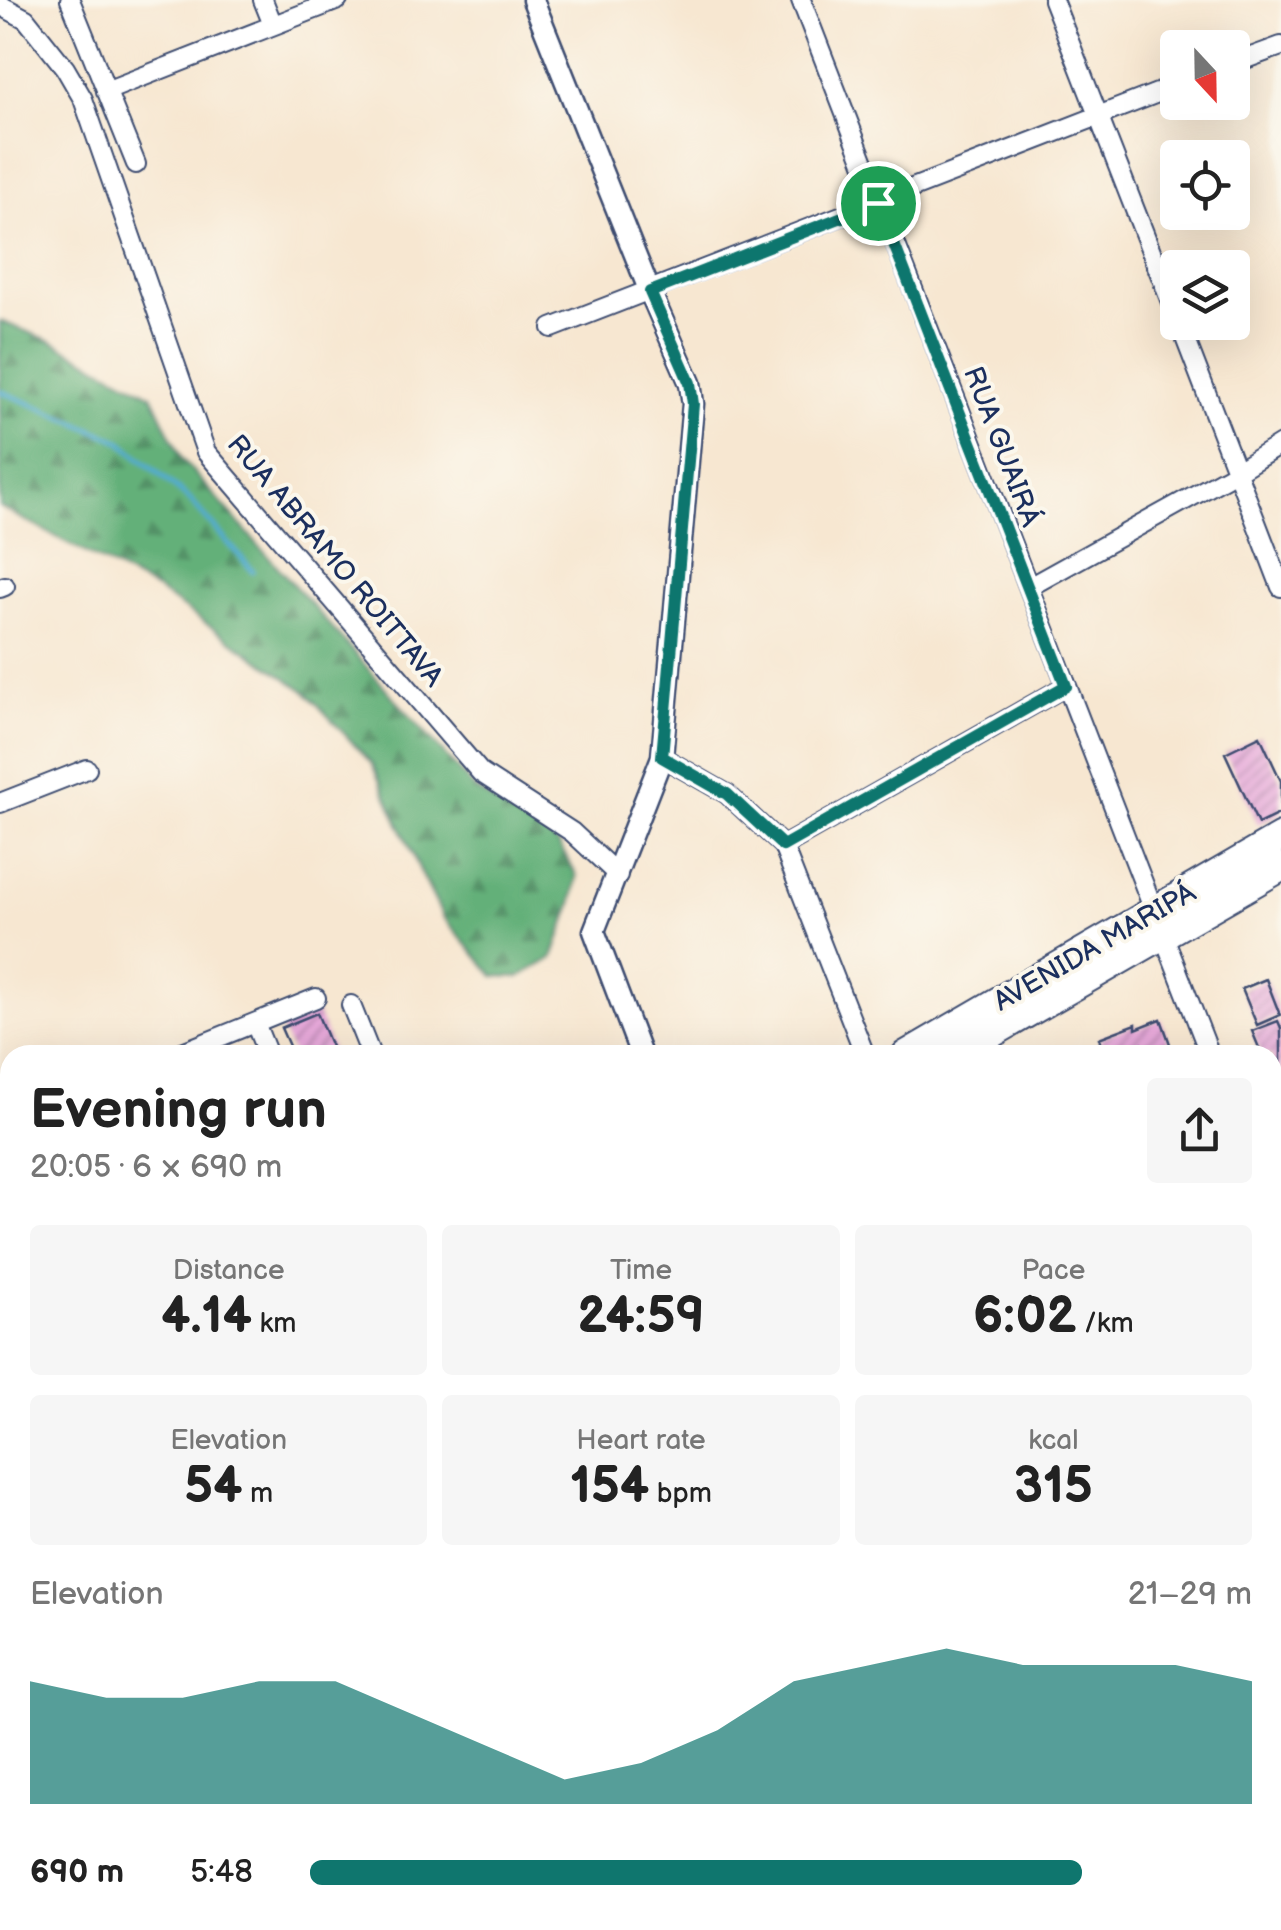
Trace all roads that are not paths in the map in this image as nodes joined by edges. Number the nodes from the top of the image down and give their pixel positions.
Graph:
1 (70, 0) edge
2 (263, 0) edge
3 (338, 0) edge
4 (532, 0) edge
5 (800, 0) edge
6 (1053, 0) edge
7 (0, 5) edge
8 (273, 26) junction
9 (1281, 46) edge
10 (1250, 57) edge
11 (106, 91) junction
12 (1160, 92) edge
13 (1099, 114) junction
14 (136, 164) dead end
15 (878, 203) junction
16 (1160, 274) edge
17 (650, 292) junction
18 (552, 328) dead end
19 (1185, 340) edge
20 (1281, 444) edge
21 (1236, 472) junction
22 (1029, 587) junction
23 (1281, 587) edge
24 (1066, 686) junction
25 (662, 757) junction
26 (87, 769) dead end
27 (0, 803) edge
28 (1281, 837) edge
29 (783, 846) junction
30 (1281, 868) edge
31 (618, 875) junction
32 (1157, 924) junction
33 (316, 998) dead end
34 (351, 1005) dead end
35 (255, 1023) junction
36 (201, 1045) edge
37 (264, 1045) edge
38 (367, 1045) edge
39 (637, 1045) edge
40 (861, 1045) edge
41 (927, 1045) edge
42 (969, 1045) edge
43 (1206, 1045) edge

1 - 11 street
2 - 8 street
3 - 8 street
4 - 17 street
5 - 15 street, RUA GUAIRÁ
6 - 13 street
7 - 31 street, RUA ABRAMO ROITTAVA
8 - 11 street
9 - 10 street
11 - 14 street
12 - 13 street
13 - 15 street
13 - 16 street
15 - 17 street
15 - 22 street, RUA GUAIRÁ
17 - 18 street
17 - 25 street
19 - 21 street
20 - 21 street
21 - 22 street
21 - 23 street
22 - 24 street, RUA GUAIRÁ
24 - 29 street
24 - 32 street, RUA GUAIRÁ
25 - 29 street
25 - 31 street
26 - 27 street
28 - 32 main road, AVENIDA MARIPÁ
29 - 40 street
30 - 32 main road, AVENIDA MARIPÁ
31 - 39 street
32 - 41 main road, AVENIDA MARIPÁ
32 - 42 main road, AVENIDA MARIPÁ
32 - 43 street, RUA GUAIRÁ
33 - 35 street
34 - 38 street
35 - 36 street
35 - 37 street

